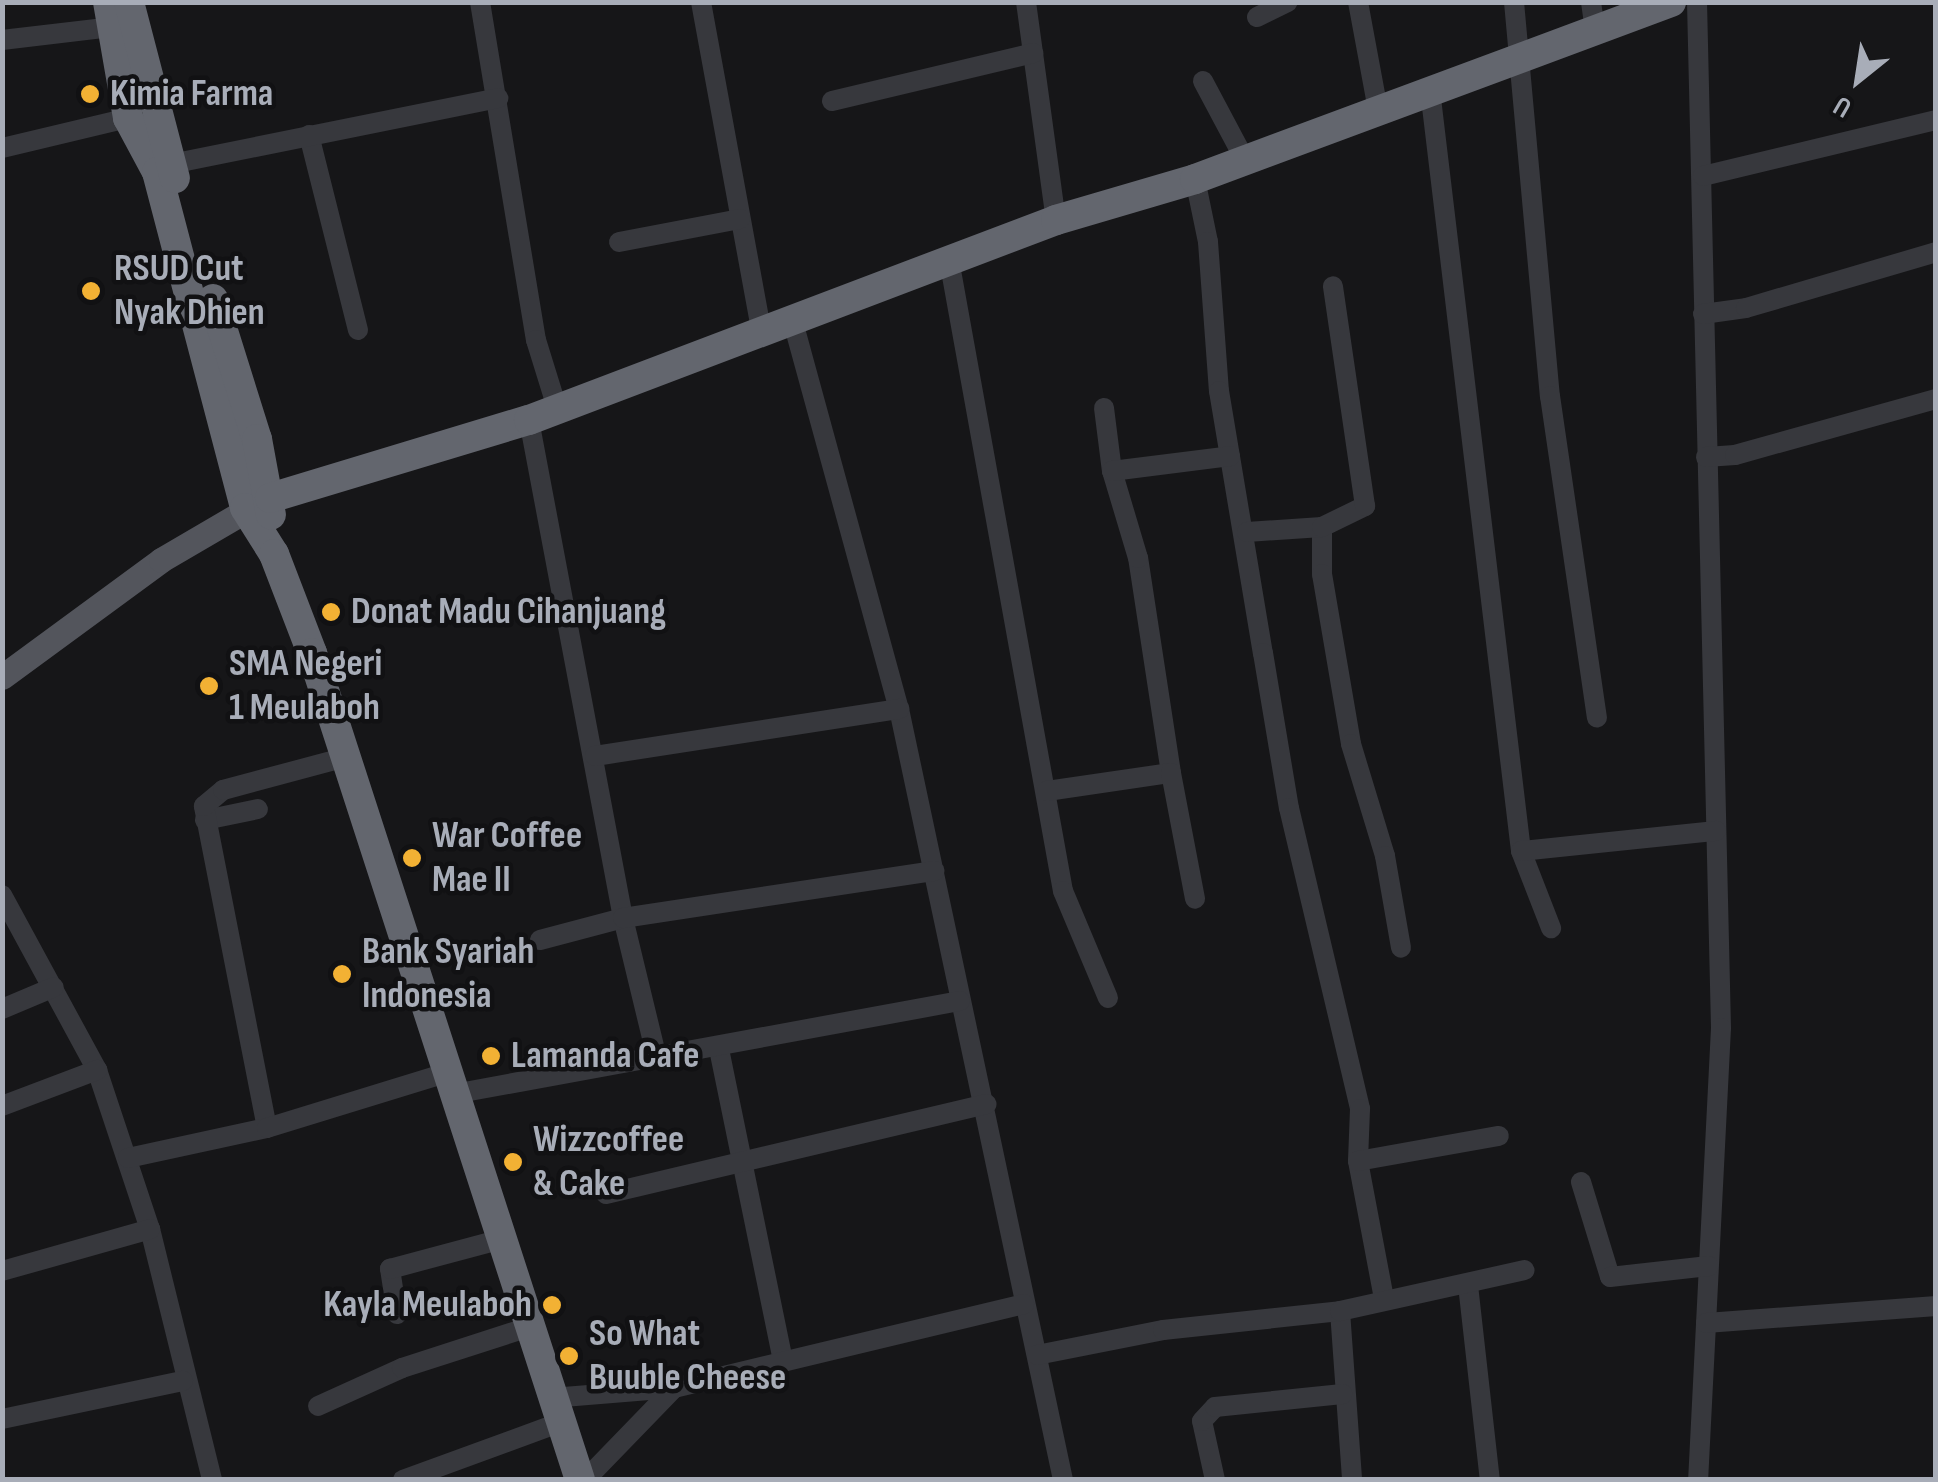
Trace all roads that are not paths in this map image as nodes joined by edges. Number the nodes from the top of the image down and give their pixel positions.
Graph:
1 (480, 2) edge
2 (701, 2) edge
3 (1288, 2) edge
4 (1358, 2) edge
5 (1514, 2) edge
6 (1672, 2) edge
7 (1697, 2) edge
8 (1032, 3) edge
9 (117, 11) edge
10 (1593, 17) edge
11 (1257, 18) dead end
12 (2, 40) edge
13 (1033, 53) junction
14 (1519, 59) junction
15 (1203, 80) dead end
16 (1430, 90) junction
17 (498, 98) junction
18 (832, 101) dead end
19 (1378, 110) junction
20 (128, 118) junction
21 (1936, 120) edge
22 (309, 134) junction
23 (2, 148) edge
24 (1246, 160) junction
25 (171, 164) junction
26 (1715, 174) junction
27 (1195, 179) junction
28 (740, 219) junction
29 (1056, 220) junction
30 (619, 242) dead end
31 (1936, 252) edge
32 (950, 265) junction
33 (1332, 286) dead end
34 (1718, 313) junction
35 (793, 322) junction
36 (358, 330) dead end
37 (762, 335) junction
38 (1936, 399) edge
39 (557, 408) junction
40 (1104, 408) dead end
41 (528, 420) junction
42 (1230, 456) junction
43 (1720, 456) junction
44 (1112, 471) junction
45 (257, 502) junction
46 (1322, 527) junction
47 (1247, 532) junction
48 (2, 677) edge
49 (898, 709) junction
50 (1597, 718) dead end
51 (346, 756) junction
52 (595, 756) junction
53 (1171, 773) junction
54 (1047, 791) junction
55 (258, 810) dead end
56 (205, 820) junction
57 (1716, 831) junction
58 (1521, 851) junction
59 (934, 871) junction
60 (2, 895) edge
61 (1195, 899) dead end
62 (623, 918) junction
63 (1551, 928) dead end
64 (540, 940) dead end
65 (1402, 948) dead end
66 (54, 988) junction
67 (1108, 998) dead end
68 (960, 1001) junction
69 (2, 1009) edge
70 (719, 1049) junction
71 (657, 1059) junction
72 (97, 1070) junction
73 (456, 1082) junction
74 (986, 1104) junction
75 (2, 1106) edge
76 (267, 1128) junction
77 (1499, 1136) dead end
78 (128, 1158) junction
79 (1358, 1161) junction
80 (746, 1164) junction
81 (1582, 1182) dead end
82 (606, 1194) dead end
83 (150, 1229) junction
84 (502, 1239) junction
85 (1708, 1266) junction
86 (1524, 1270) dead end
87 (2, 1271) edge
88 (1468, 1284) junction
89 (1384, 1298) junction
90 (1024, 1304) junction
91 (1936, 1306) edge
92 (1340, 1311) junction
93 (398, 1314) dead end
94 (1715, 1323) junction
95 (530, 1327) junction
96 (1037, 1354) junction
97 (783, 1362) junction
98 (183, 1381) junction
99 (674, 1388) junction
100 (1342, 1394) junction
101 (318, 1406) dead end
102 (555, 1410) junction
103 (2, 1418) edge
104 (212, 1480) edge
105 (403, 1480) edge
106 (582, 1480) edge
107 (1063, 1480) edge
108 (1215, 1480) edge
109 (1352, 1480) edge
110 (1490, 1480) edge
111 (1698, 1480) edge

1 - 17 street
2 - 28 street
3 - 11 street
4 - 19 street
5 - 14 street
6 - 10 highway
7 - 26 street
8 - 13 street
9 - 12 street
9 - 20 highway
9 - 25 highway
10 - 14 highway
13 - 18 street
13 - 29 street
14 - 16 highway
14 - 50 street
15 - 24 street
16 - 19 highway
16 - 58 street
17 - 22 street
17 - 39 street
19 - 24 highway
20 - 23 street
20 - 45 highway
21 - 26 street
22 - 25 street
22 - 36 street
24 - 27 highway
25 - 45 highway
26 - 34 street
27 - 29 highway
27 - 42 street
28 - 30 street
28 - 37 street
29 - 32 highway
31 - 34 street
32 - 35 highway
32 - 54 street
33 - 46 street
34 - 43 street
35 - 37 highway
35 - 49 street
37 - 39 highway
38 - 43 street
39 - 41 highway
40 - 44 street
41 - 45 highway
41 - 52 street
42 - 44 street
42 - 47 street
43 - 57 street
44 - 53 street
45 - 48 main road
45 - 51 highway
46 - 47 street
46 - 65 street
47 - 79 street
49 - 52 street
49 - 59 street
51 - 56 street
51 - 73 highway
52 - 62 street
53 - 54 street
53 - 61 street
54 - 67 street
55 - 56 street
56 - 76 street
57 - 58 street
57 - 85 street
58 - 63 street
59 - 62 street
59 - 68 street
60 - 66 street
62 - 64 street
62 - 71 street
66 - 69 street
66 - 72 street
68 - 70 street
68 - 74 street
70 - 71 street
70 - 80 street
71 - 73 street
72 - 75 street
72 - 78 street
73 - 76 street
73 - 84 highway
74 - 80 street
74 - 90 street
76 - 78 street
77 - 79 street
78 - 83 street
79 - 89 street
80 - 82 street
80 - 97 street
81 - 85 street
83 - 87 street
83 - 98 street
84 - 93 street
84 - 95 highway
85 - 94 street
86 - 88 street
88 - 89 street
88 - 110 street
89 - 92 street
90 - 96 street
90 - 97 street
91 - 94 street
92 - 96 street
92 - 100 street
94 - 111 street
95 - 101 street
95 - 102 highway
96 - 107 street
97 - 99 street
98 - 103 street
98 - 104 street
99 - 102 street
99 - 106 street
100 - 108 street
100 - 109 street
102 - 105 street
102 - 106 highway

